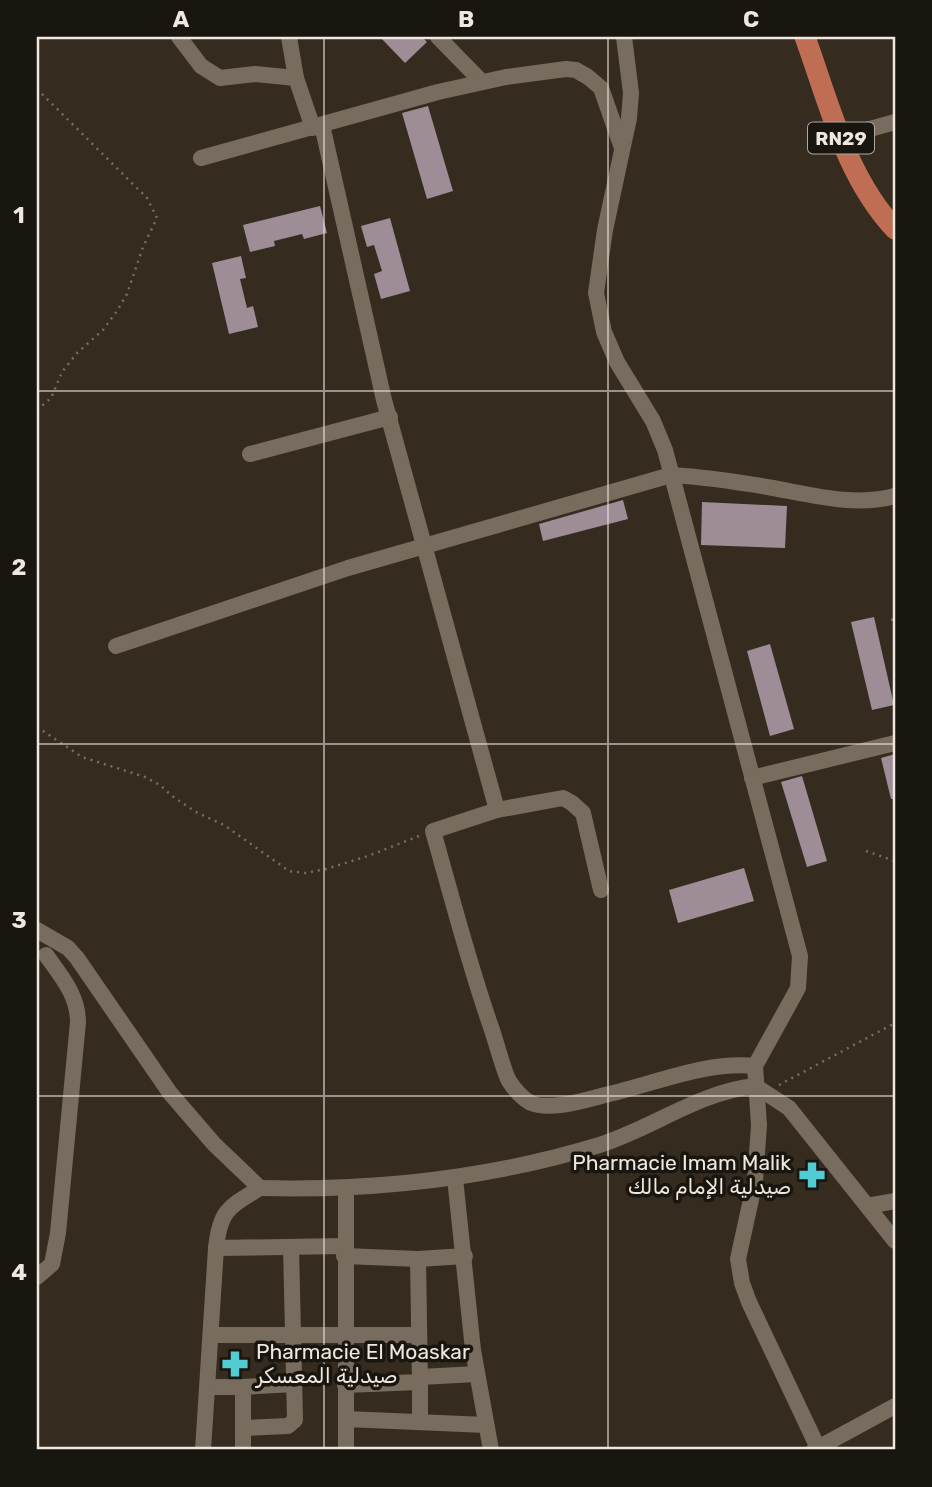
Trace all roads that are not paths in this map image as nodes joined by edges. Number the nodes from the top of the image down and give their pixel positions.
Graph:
1 (179, 37) edge
2 (289, 37) edge
3 (438, 37) edge
4 (624, 37) edge
5 (805, 37) edge
6 (296, 78) junction
7 (482, 82) junction
8 (601, 88) junction
9 (631, 93) junction
10 (895, 122) edge
11 (318, 126) junction
12 (841, 136) junction
13 (623, 150) junction
14 (201, 158) dead end
15 (895, 229) edge
16 (390, 417) junction
17 (250, 454) dead end
18 (671, 475) junction
19 (895, 496) edge
20 (425, 547) junction
21 (116, 646) dead end
22 (895, 743) edge
23 (752, 778) junction
24 (498, 810) junction
25 (601, 890) dead end
26 (37, 930) edge
27 (60, 943) junction
28 (42, 958) edge
29 (755, 1066) junction
30 (761, 1089) junction
31 (454, 1178) junction
32 (260, 1188) junction
33 (346, 1189) junction
34 (895, 1201) edge
35 (867, 1206) junction
36 (895, 1241) edge
37 (291, 1247) junction
38 (216, 1248) junction
39 (344, 1251) junction
40 (465, 1256) junction
41 (418, 1259) junction
42 (37, 1277) edge
43 (211, 1335) junction
44 (294, 1335) junction
45 (344, 1335) junction
46 (419, 1335) junction
47 (477, 1374) junction
48 (420, 1380) junction
49 (295, 1384) junction
50 (345, 1385) junction
51 (208, 1387) junction
52 (243, 1387) junction
53 (895, 1406) edge
54 (346, 1419) junction
55 (420, 1422) junction
56 (486, 1425) junction
57 (243, 1428) junction
58 (203, 1450) edge
59 (243, 1450) edge
60 (346, 1450) edge
61 (491, 1450) edge
62 (817, 1450) edge

1 - 6 street
2 - 6 street
3 - 7 street
4 - 9 street
5 - 12 main road, RN29
6 - 11 street
7 - 8 street
7 - 11 street
8 - 9 street
8 - 13 street
9 - 13 street
10 - 12 street
11 - 14 street
11 - 16 street
12 - 15 main road, RN29
13 - 18 street
16 - 17 street
16 - 20 street
18 - 19 street
18 - 20 street
18 - 23 street
20 - 21 street
20 - 24 street
22 - 23 street
23 - 29 street
24 - 25 street
24 - 29 street
26 - 27 street
27 - 28 street
27 - 32 street
28 - 42 street
29 - 30 street
30 - 31 street
30 - 35 street
30 - 62 street
31 - 33 street
31 - 40 street
32 - 33 street
32 - 38 street
33 - 39 street
34 - 35 street
35 - 36 street
37 - 38 street
37 - 39 street
37 - 44 street
38 - 43 street
39 - 41 street
39 - 45 street
40 - 41 street
40 - 47 street
41 - 46 street
43 - 44 street
43 - 51 street
44 - 45 street
44 - 49 street
45 - 46 street
45 - 50 street
46 - 48 street
47 - 48 street
47 - 56 street
48 - 50 street
48 - 55 street
49 - 52 street
49 - 57 street
50 - 54 street
51 - 52 street
51 - 58 street
52 - 57 street
53 - 62 street
54 - 55 street
54 - 60 street
55 - 56 street
56 - 61 street
57 - 59 street

